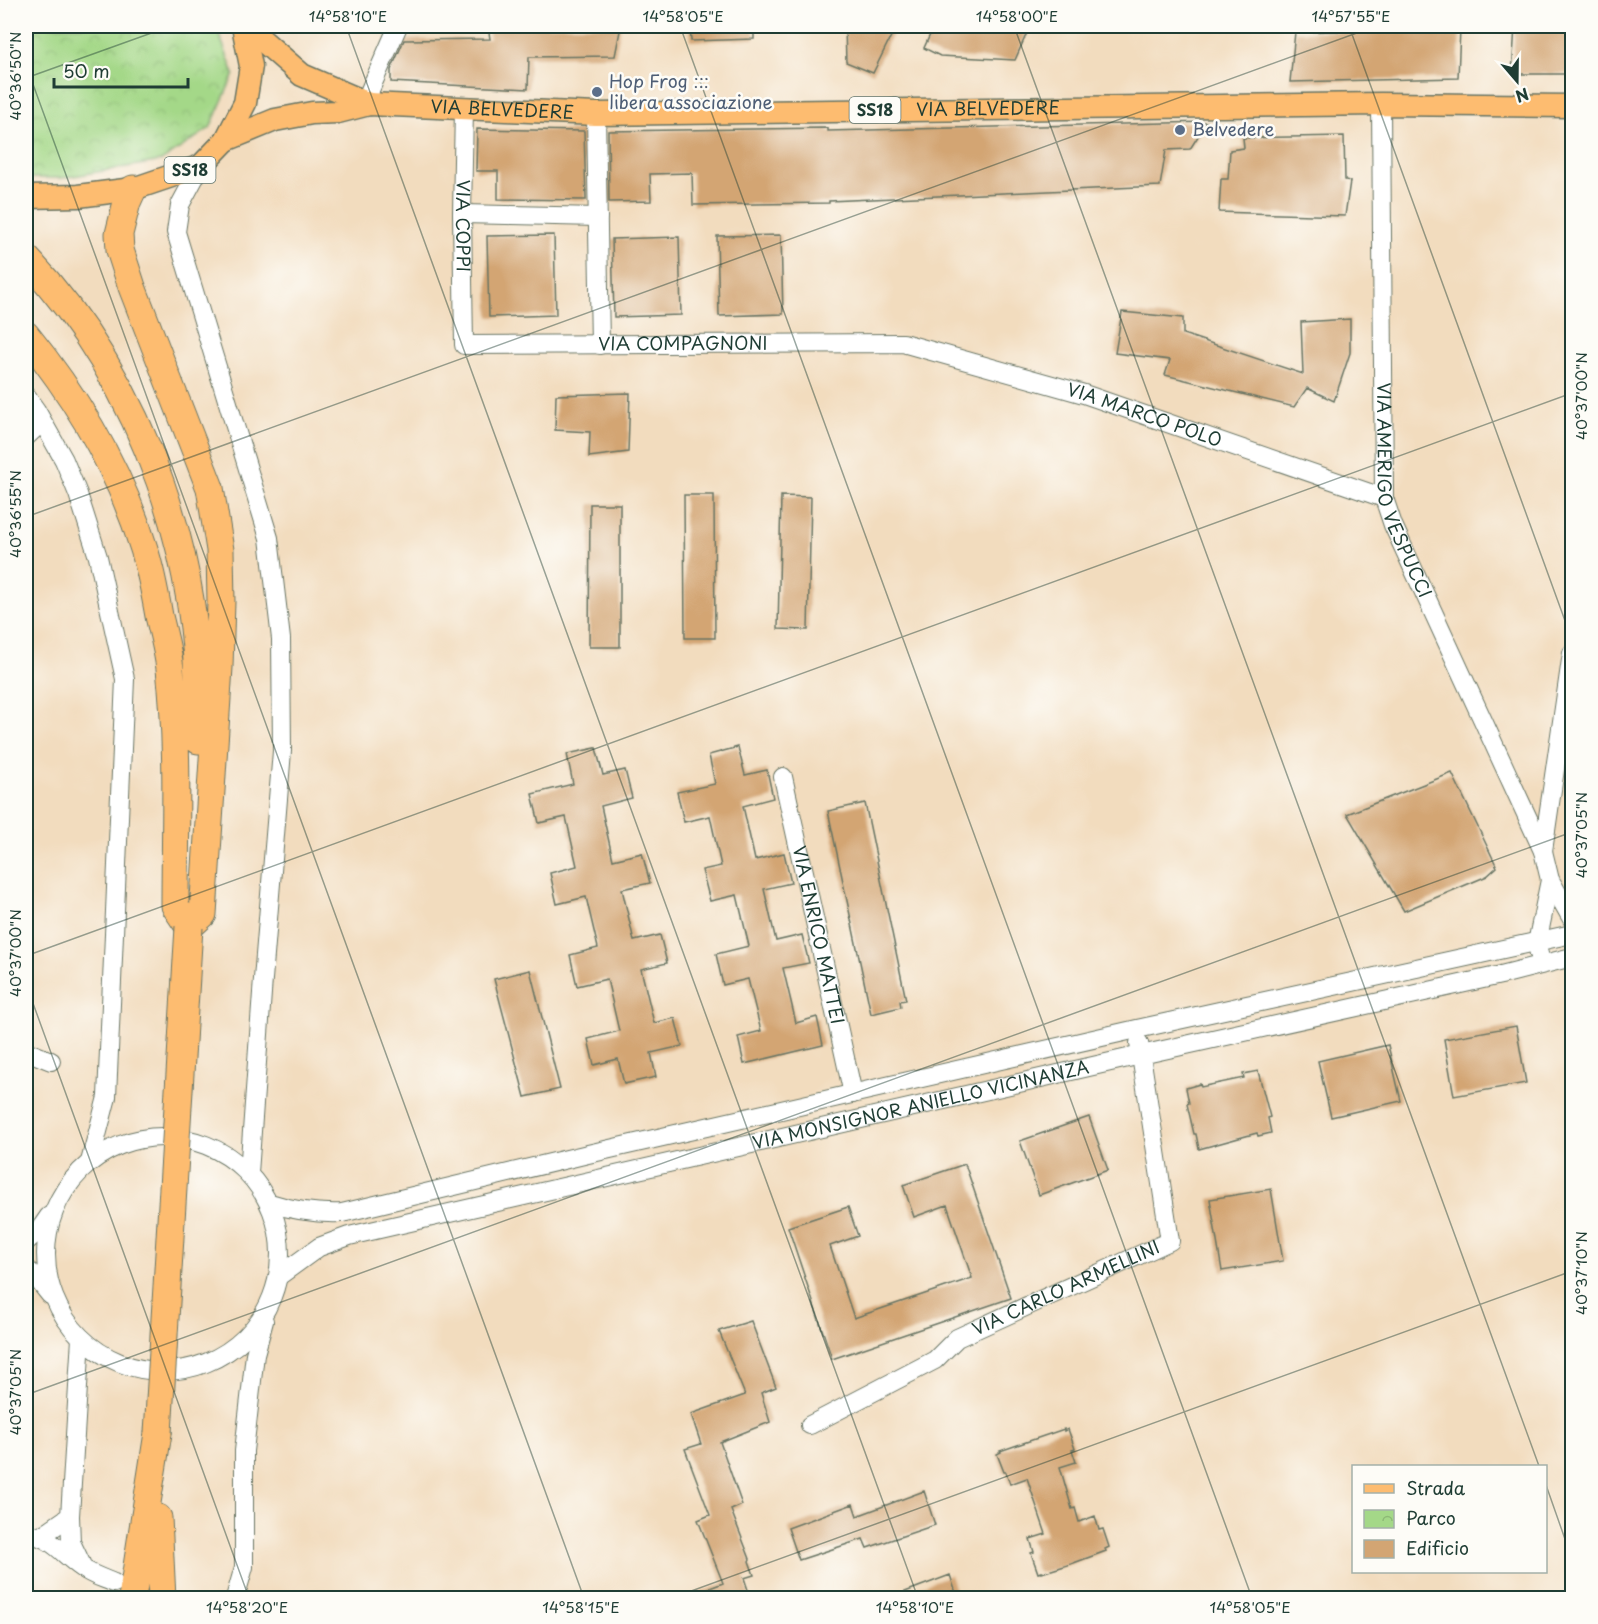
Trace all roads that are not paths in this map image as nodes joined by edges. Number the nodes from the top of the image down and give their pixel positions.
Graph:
1 (245, 26) edge
2 (398, 26) edge
3 (369, 104) junction
4 (1381, 104) junction
5 (1572, 105) edge
6 (464, 108) junction
7 (596, 114) junction
8 (226, 140) junction
9 (201, 166) junction
10 (133, 189) junction
11 (26, 197) edge
12 (462, 214) junction
13 (598, 217) junction
14 (30, 263) edge
15 (26, 335) edge
16 (903, 343) joint
17 (464, 345) joint
18 (600, 345) junction
19 (35, 409) edge
20 (26, 437) edge
21 (1384, 498) junction
22 (1572, 653) edge
23 (783, 777) dead end
24 (1542, 851) junction
25 (1550, 880) junction
26 (1572, 919) edge
27 (189, 927) junction
28 (1572, 934) edge
29 (1537, 943) junction
30 (1572, 957) edge
31 (1541, 964) junction
32 (1137, 1029) junction
33 (26, 1051) edge
34 (1141, 1054) junction
35 (51, 1061) dead end
36 (853, 1094) junction
37 (90, 1162) junction
38 (249, 1173) junction
39 (270, 1203) junction
40 (57, 1204) junction
41 (26, 1242) edge
42 (26, 1269) edge
43 (279, 1276) junction
44 (55, 1301) junction
45 (268, 1308) junction
46 (81, 1338) junction
47 (810, 1425) dead end
48 (158, 1433) junction
49 (70, 1516) junction
50 (33, 1535) edge
51 (158, 1549) junction
52 (86, 1570) junction
53 (123, 1591) edge
54 (155, 1599) edge
55 (162, 1599) edge
56 (235, 1599) edge

1 - 3 main road, SS18
1 - 8 main road, SS18
2 - 3 street
3 - 6 main road, VIA BELVEDERE / SS18
3 - 8 main road, SS18
4 - 5 main road, VIA BELVEDERE / SS18
4 - 7 main road, VIA BELVEDERE / SS18
4 - 21 street, VIA AMERIGO VESPUCCI
6 - 7 main road, VIA BELVEDERE / SS18
6 - 12 street, VIA COPPI
7 - 13 street
8 - 9 main road, SS18
9 - 10 main road, SS18
9 - 38 street
10 - 11 main road, SS18
10 - 27 highway
12 - 13 street
12 - 17 street, VIA COPPI
13 - 18 street
14 - 27 highway
15 - 27 highway
16 - 18 street, VIA COMPAGNONI
16 - 21 street, VIA MARCO POLO
17 - 18 street, VIA COMPAGNONI
19 - 20 street
19 - 37 street
21 - 24 street, VIA AMERIGO VESPUCCI
22 - 24 street
23 - 36 street, VIA ENRICO MATTEI
24 - 25 street
25 - 26 street
25 - 29 street
27 - 48 highway, bridge
28 - 29 street, VIA MONSIGNOR ANIELLO VICINANZA
29 - 31 street
29 - 32 street, VIA MONSIGNOR ANIELLO VICINANZA
30 - 31 street, VIA MONSIGNOR ANIELLO VICINANZA
31 - 34 street, VIA MONSIGNOR ANIELLO VICINANZA
32 - 34 street, VIA CARLO ARMELLINI
32 - 36 street, VIA MONSIGNOR ANIELLO VICINANZA
33 - 35 street
34 - 43 street, VIA MONSIGNOR ANIELLO VICINANZA
34 - 47 street, VIA CARLO ARMELLINI
36 - 39 street, VIA MONSIGNOR ANIELLO VICINANZA
37 - 38 street
37 - 40 street
38 - 39 street
39 - 43 street
40 - 41 street
40 - 44 street
42 - 44 street
43 - 45 street
44 - 46 street
45 - 46 street
45 - 56 street
46 - 49 street
48 - 51 highway
48 - 53 highway
49 - 50 street
49 - 52 street
50 - 52 street
51 - 54 highway
51 - 55 highway
52 - 53 street

